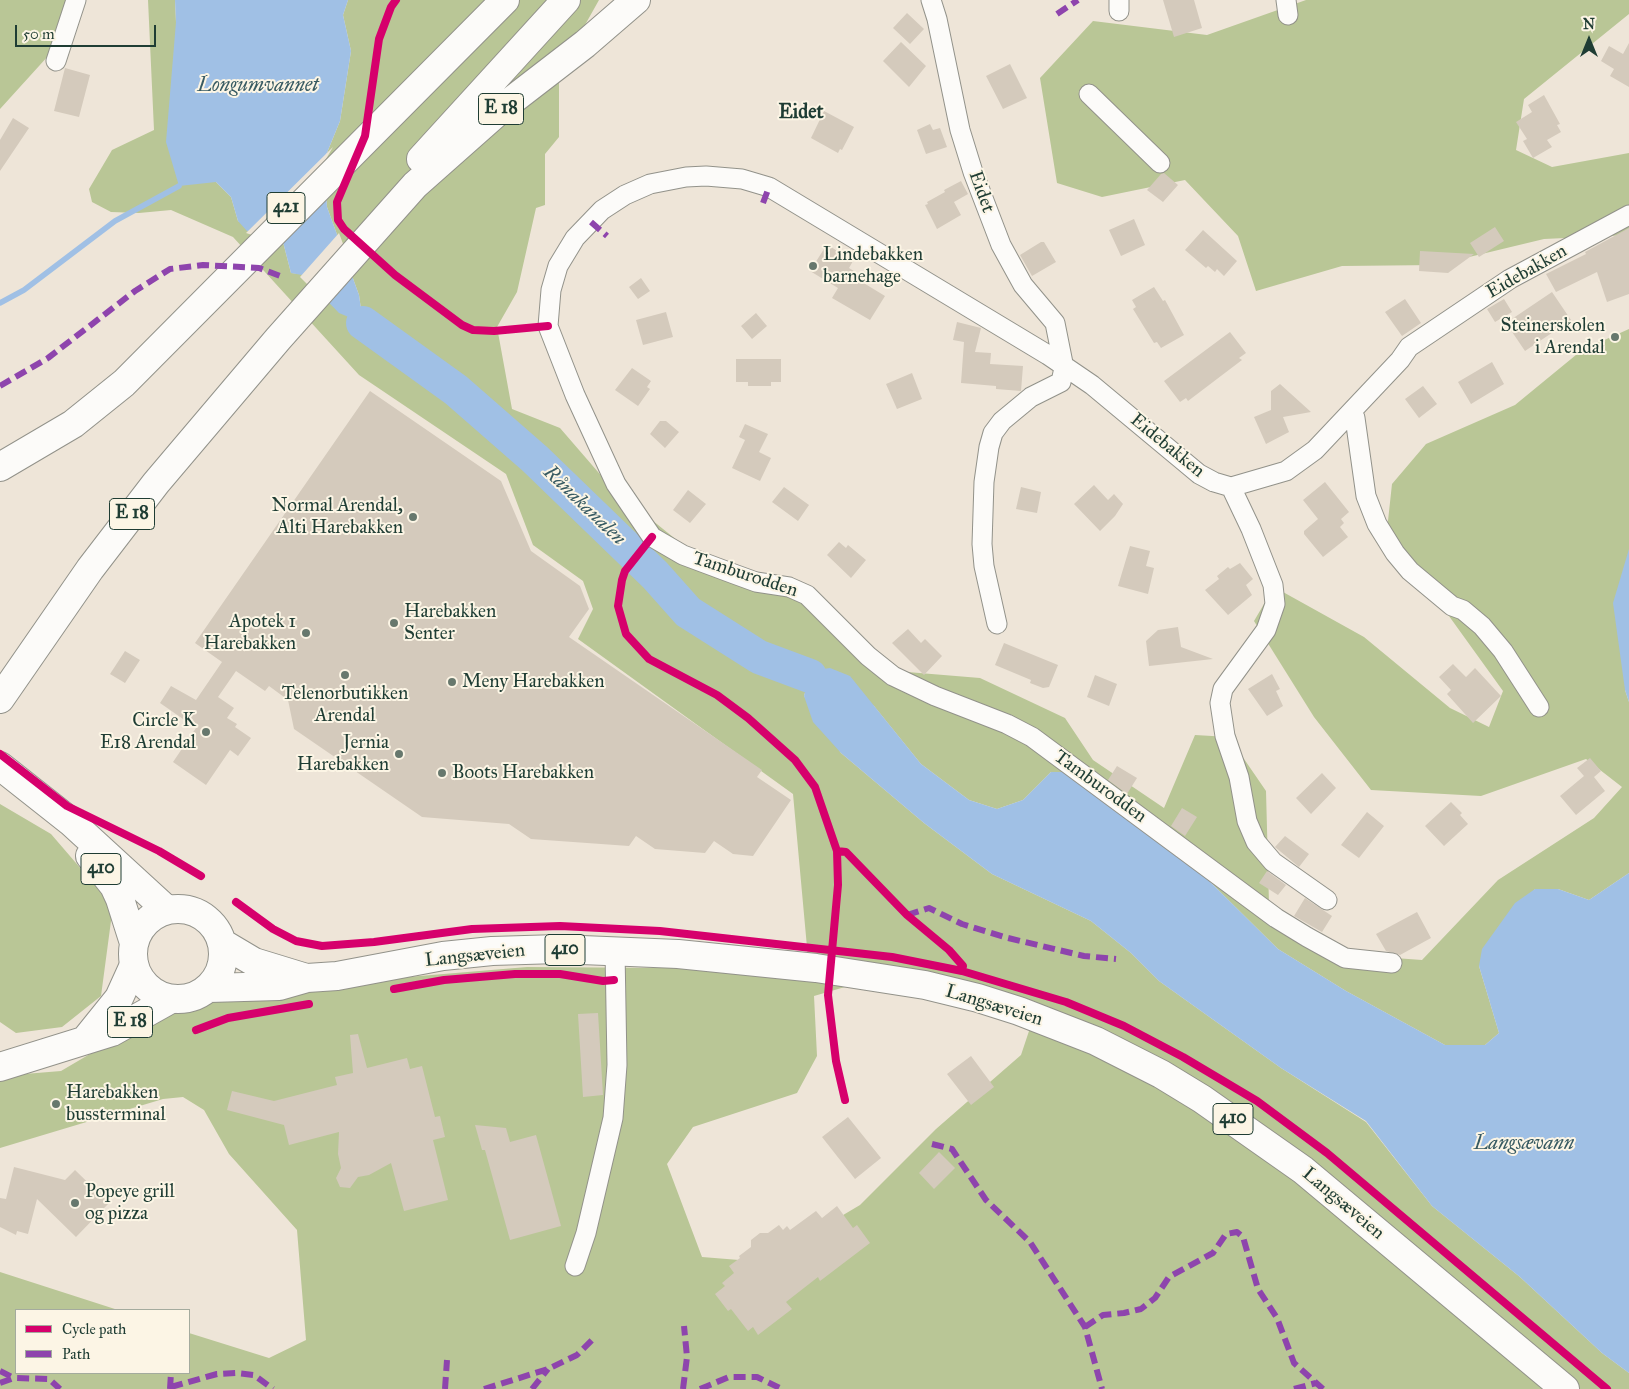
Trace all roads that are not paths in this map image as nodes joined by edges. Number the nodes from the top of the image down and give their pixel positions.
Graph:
1 (76, 0) edge
2 (492, 0) edge
3 (505, 0) edge
4 (566, 0) edge
5 (636, 0) edge
6 (931, 0) edge
7 (56, 62) dead end
8 (1089, 94) dead end
9 (398, 102) junction
10 (1160, 163) dead end
11 (769, 186) joint
12 (1629, 215) edge
13 (371, 224) junction
14 (181, 320) junction
15 (1063, 375) junction
16 (1349, 414) junction
17 (0, 457) edge
18 (0, 467) edge
19 (1231, 487) junction
20 (997, 624) dead end
21 (1, 692) edge
22 (1539, 708) dead end
23 (0, 766) edge
24 (0, 782) edge
25 (44, 809) junction
26 (1327, 900) dead end
27 (168, 910) junction
28 (222, 943) junction
29 (616, 951) junction
30 (134, 954) junction
31 (1392, 963) dead end
32 (307, 978) junction
33 (209, 988) junction
34 (171, 999) junction
35 (86, 1039) junction
36 (13, 1056) edge
37 (0, 1067) edge
38 (575, 1266) dead end
39 (1565, 1389) edge

1 - 7 street
2 - 9 main road, 421
3 - 9 main road, 421
4 - 13 main road, E 18
5 - 13 main road, E 18
6 - 15 street, Eidet
8 - 10 street
9 - 14 main road, 421
11 - 15 street, Eidebakken
11 - 31 street, Tamburodden
12 - 16 street, Eidebakken
13 - 21 main road, E 18
14 - 17 main road, 421
14 - 18 main road, 421
15 - 19 street, Eidebakken
15 - 20 street
16 - 19 street, Eidebakken
16 - 22 street
19 - 26 street
23 - 25 main road, 410
24 - 25 main road, 410
25 - 27 main road, 410
25 - 30 main road, 410
27 - 28 main road, 410
27 - 30 main road
28 - 32 main road, Langsæveien / 410
28 - 33 main road
29 - 32 main road, Langsæveien / 410
29 - 38 street
29 - 39 main road, Langsæveien / 410
30 - 34 main road, 410
30 - 35 main road, E 18
32 - 33 main road, Langsæveien / 410
33 - 34 main road, 410
34 - 35 main road, E 18
35 - 36 main road, E 18
36 - 37 main road, E 18

